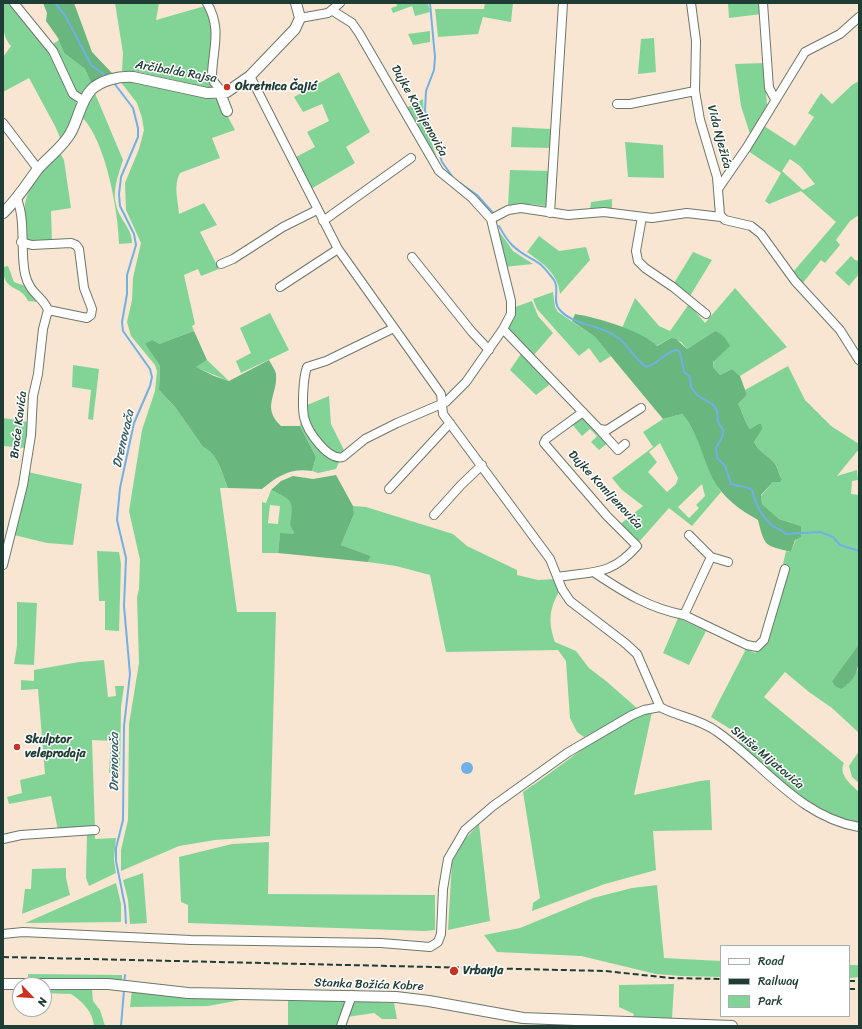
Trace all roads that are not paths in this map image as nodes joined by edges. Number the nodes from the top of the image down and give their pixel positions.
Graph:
1 (14, 3) edge
2 (207, 3) edge
3 (296, 3) edge
4 (340, 3) edge
5 (563, 3) edge
6 (691, 3) edge
7 (763, 3) edge
8 (333, 11) junction
9 (859, 17) edge
10 (300, 18) junction
11 (250, 76) junction
12 (695, 90) junction
13 (221, 93) junction
14 (775, 99) junction
15 (84, 101) junction
16 (616, 104) dead end
17 (227, 111) dead end
18 (3, 123) edge
19 (411, 158) dead end
20 (38, 169) junction
21 (718, 189) junction
22 (17, 199) junction
23 (317, 210) junction
24 (3, 213) edge
25 (550, 213) junction
26 (642, 217) junction
27 (721, 217) junction
28 (491, 218) junction
29 (323, 221) junction
30 (21, 242) junction
31 (338, 249) junction
32 (412, 257) dead end
33 (221, 264) dead end
34 (280, 287) dead end
35 (48, 310) junction
36 (706, 314) dead end
37 (394, 328) junction
38 (503, 329) junction
39 (489, 350) junction
40 (859, 360) edge
41 (442, 403) junction
42 (641, 408) dead end
43 (583, 412) junction
44 (450, 422) junction
45 (599, 429) junction
46 (625, 444) dead end
47 (482, 465) junction
48 (389, 489) dead end
49 (434, 515) dead end
50 (689, 535) dead end
51 (711, 557) junction
52 (728, 562) dead end
53 (3, 565) edge
54 (785, 568) dead end
55 (595, 573) junction
56 (558, 577) junction
57 (684, 615) junction
58 (660, 707) junction
59 (859, 827) edge
60 (95, 830) dead end
61 (3, 839) edge
62 (3, 934) edge
63 (3, 984) edge
64 (352, 995) junction
65 (341, 1026) edge
66 (732, 1026) edge

1 - 15 street
2 - 13 street
3 - 10 street
4 - 8 street
5 - 25 street
6 - 12 street, Vida Nježića
7 - 14 street
8 - 10 street
8 - 28 street, Dujke Komljenovića
9 - 14 street
10 - 11 street
11 - 13 street, Arčibalda Rajsa
11 - 23 street
12 - 16 street
12 - 21 street, Vida Nježića
13 - 15 street, Arčibalda Rajsa
13 - 17 street, Arčibalda Rajsa
14 - 21 street
15 - 20 street, Arčibalda Rajsa
18 - 20 street
19 - 29 street
20 - 22 street, Arčibalda Rajsa
21 - 27 street, Vida Nježića
22 - 24 street, Arčibalda Rajsa
22 - 30 street
23 - 29 street
23 - 33 street
25 - 26 street
25 - 28 street
26 - 27 street
26 - 36 street
27 - 40 street
28 - 38 street, Dujke Komljenovića
29 - 31 street
30 - 35 street
30 - 35 street
31 - 34 street
31 - 37 street
32 - 39 street
35 - 53 street, Braće Kavića
37 - 41 street
37 - 41 street, Dujke Komljenovića
38 - 39 street, Dujke Komljenovića
38 - 43 street
39 - 41 street, Dujke Komljenovića
41 - 44 street
42 - 45 street
43 - 45 street
43 - 55 street, Dujke Komljenovića
44 - 47 street
44 - 48 street
45 - 46 street
47 - 49 street
47 - 56 street
50 - 51 street
51 - 52 street
51 - 57 street
54 - 57 street
55 - 56 street, Dujke Komljenovića
55 - 57 street
56 - 58 street
58 - 59 street, Siniše Mijatovića
58 - 62 street
60 - 61 street
63 - 64 street, Stanka Božića Kobre
64 - 65 street
64 - 66 street, Stanka Božića Kobre

